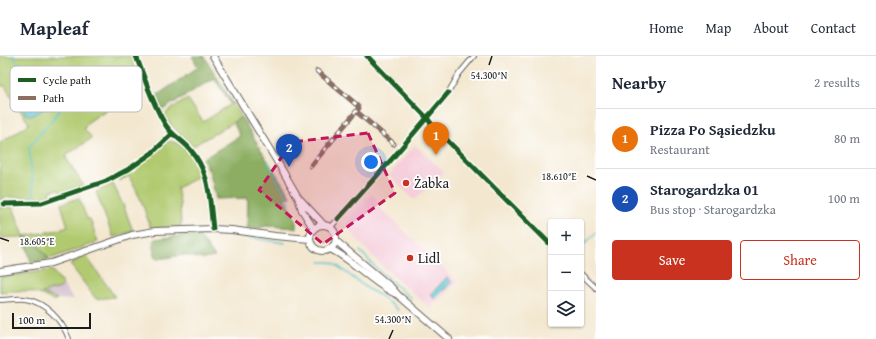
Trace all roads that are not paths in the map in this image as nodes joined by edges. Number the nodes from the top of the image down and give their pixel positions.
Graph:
1 (136, 56) edge
2 (213, 56) edge
3 (367, 56) edge
4 (474, 56) edge
5 (140, 66) edge
6 (317, 71) dead end
7 (325, 71) dead end
8 (142, 72) edge
9 (322, 75) junction
10 (357, 112) junction
11 (427, 118) junction
12 (172, 134) junction
13 (395, 138) dead end
14 (311, 166) dead end
15 (298, 197) junction
16 (4, 204) dead end
17 (323, 224) junction
18 (331, 227) junction
19 (313, 228) junction
20 (213, 229) junction
21 (310, 239) junction
22 (336, 241) junction
23 (548, 242) edge
24 (330, 249) junction
25 (0, 271) edge
26 (584, 277) edge
27 (596, 288) edge
28 (398, 295) junction
29 (0, 300) edge
30 (69, 339) edge
31 (449, 339) edge

1 - 5 street
2 - 15 main road
3 - 11 street
4 - 11 street
6 - 9 street
7 - 9 street
8 - 12 street
9 - 10 street
10 - 13 street
10 - 14 street
11 - 18 street
11 - 23 street
12 - 16 street
12 - 20 street
15 - 17 main road
15 - 19 main road
17 - 18 main road
17 - 19 main road
18 - 22 main road
19 - 21 main road
20 - 21 main road
20 - 25 main road
21 - 24 main road
22 - 24 main road
22 - 28 main road
24 - 28 main road
26 - 27 street
28 - 31 main road
29 - 30 street

